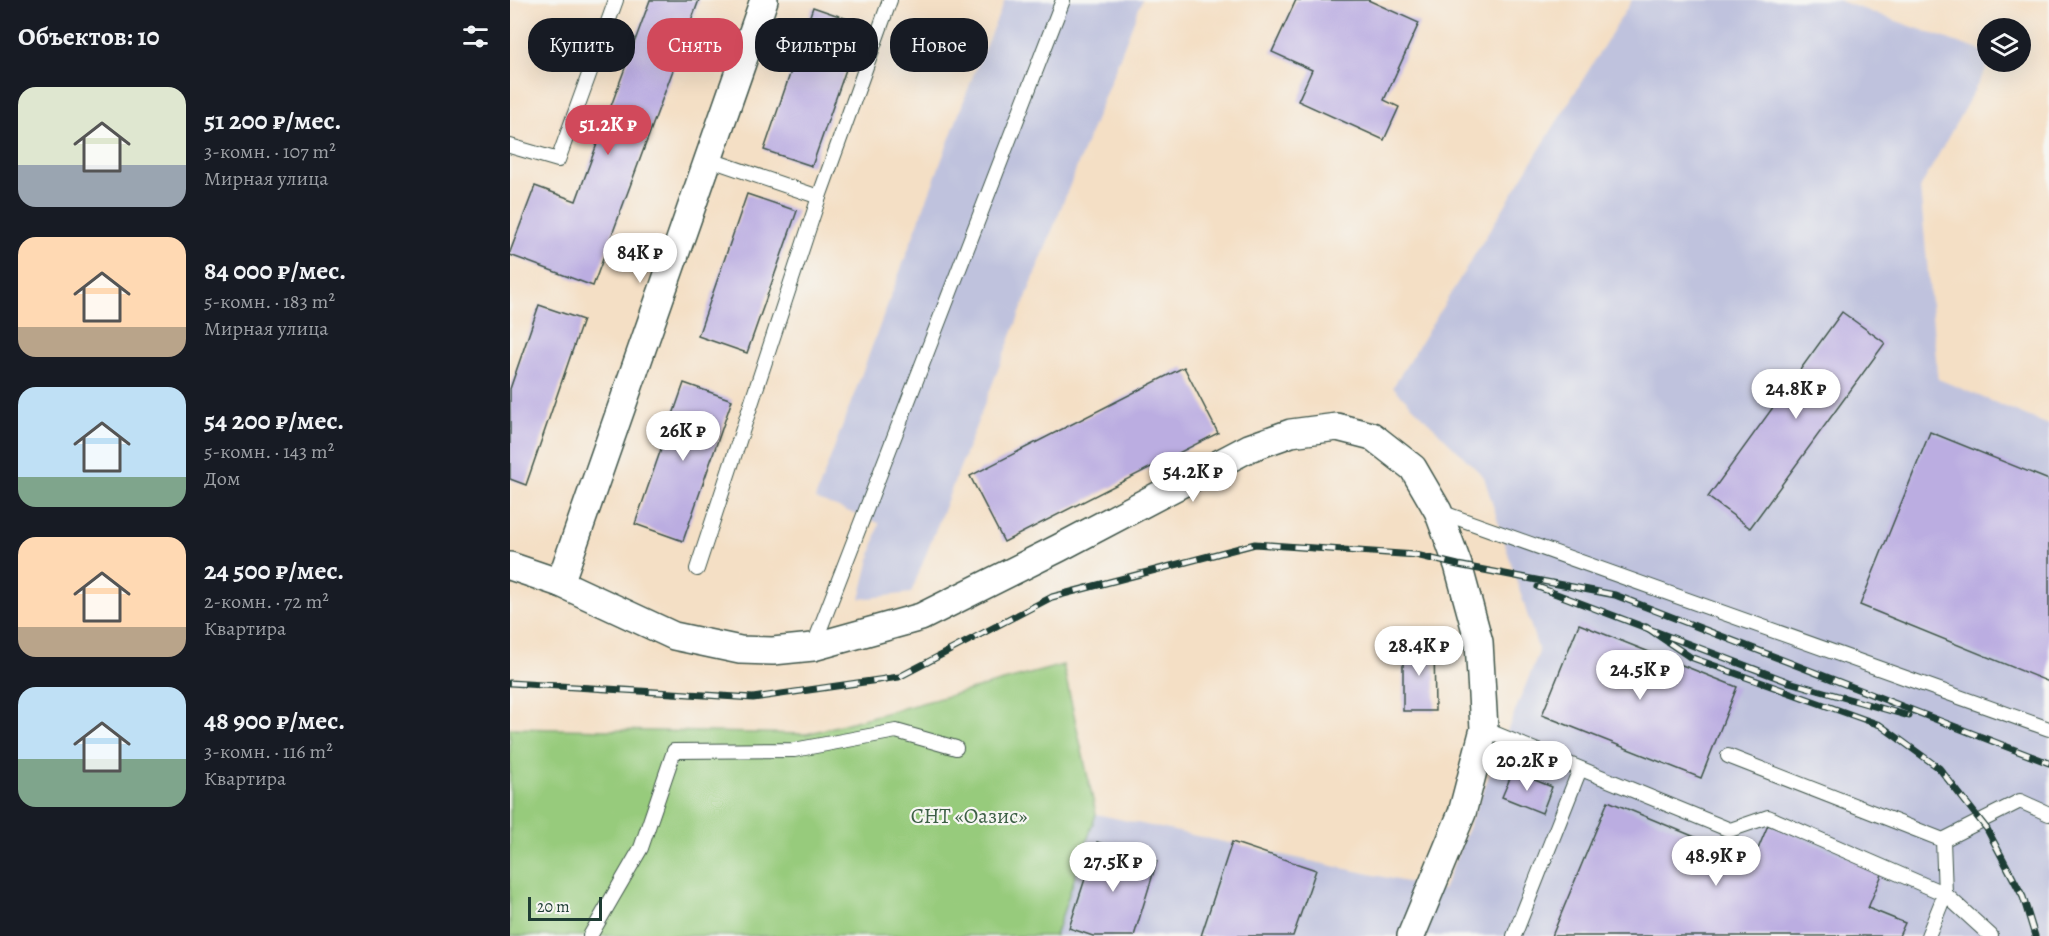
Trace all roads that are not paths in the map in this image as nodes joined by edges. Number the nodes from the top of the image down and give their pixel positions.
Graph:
1 (616, 0) edge
2 (764, 0) edge
3 (890, 0) edge
4 (1063, 0) edge
5 (510, 146) edge
6 (708, 159) junction
7 (819, 197) junction
8 (1438, 511) junction
9 (510, 566) edge
10 (697, 569) dead end
11 (560, 583) junction
12 (813, 647) junction
13 (1484, 729) junction
14 (2049, 729) edge
15 (956, 748) dead end
16 (1728, 756) dead end
17 (1580, 769) junction
18 (2049, 814) edge
19 (1942, 840) junction
20 (1945, 894) junction
21 (590, 936) edge
22 (1411, 936) edge
23 (1514, 936) edge
24 (1928, 936) edge
25 (1991, 936) edge

1 - 5 lane
2 - 6 street
3 - 7 lane
4 - 12 lane
6 - 7 lane
6 - 11 street
7 - 10 lane
8 - 12 street
8 - 13 street
8 - 14 lane
9 - 11 street
11 - 12 street
13 - 17 lane
13 - 22 street
15 - 21 lane
16 - 19 lane
17 - 20 lane
17 - 23 lane
18 - 19 lane
19 - 20 lane
20 - 24 lane
20 - 25 lane

